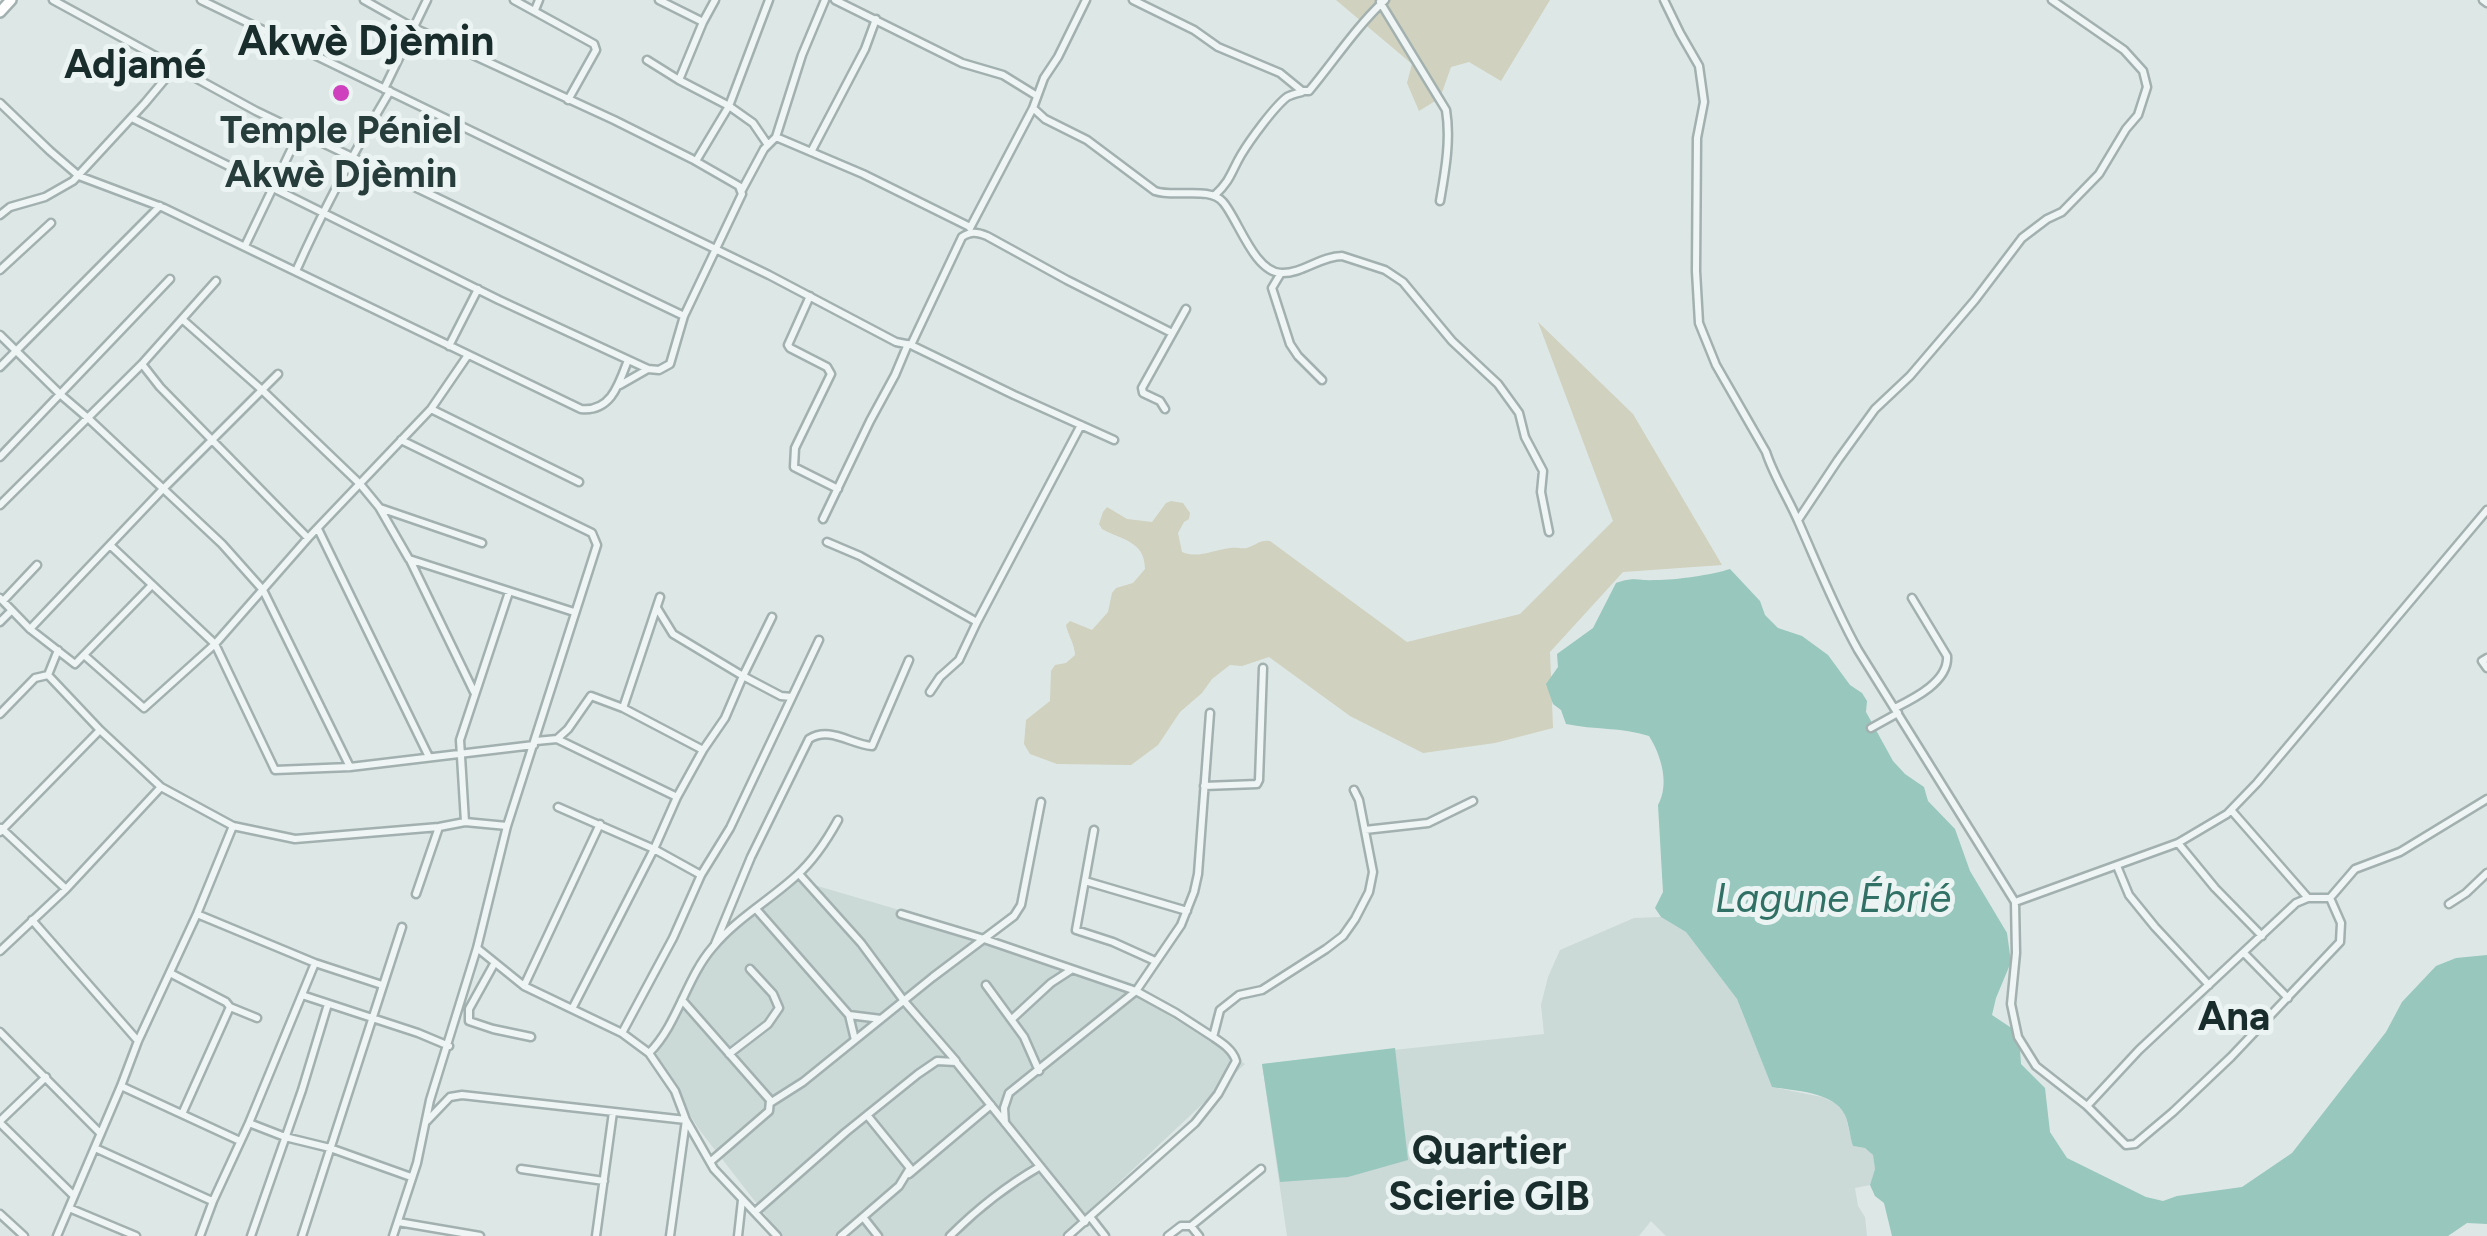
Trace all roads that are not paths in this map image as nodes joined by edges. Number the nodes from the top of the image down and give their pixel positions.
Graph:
1 (11, 0) edge
2 (53, 0) edge
3 (364, 0) edge
4 (427, 0) edge
5 (514, 0) edge
6 (540, 0) edge
7 (660, 0) edge
8 (715, 0) edge
9 (770, 0) edge
10 (825, 0) edge
11 (835, 0) edge
12 (1086, 0) edge
13 (1133, 0) edge
14 (1664, 0) edge
15 (2052, 0) edge
16 (207, 1) edge
17 (1382, 1) edge
18 (534, 10) junction
19 (0, 12) edge
20 (876, 20) junction
21 (702, 22) junction
22 (412, 28) junction
23 (648, 60) dead end
24 (176, 66) junction
25 (679, 80) junction
26 (387, 90) junction
27 (1302, 91) junction
28 (1037, 96) junction
29 (568, 100) junction
30 (0, 102) edge
31 (730, 106) junction
32 (1032, 108) junction
33 (132, 118) junction
34 (300, 132) junction
35 (776, 137) junction
36 (768, 145) junction
37 (811, 152) junction
38 (351, 155) junction
39 (696, 161) junction
40 (79, 176) junction
41 (272, 188) junction
42 (742, 190) junction
43 (1216, 195) junction
44 (1440, 201) dead end
45 (160, 206) junction
46 (322, 212) junction
47 (0, 215) edge
48 (51, 223) dead end
49 (969, 230) junction
50 (245, 246) junction
51 (715, 250) junction
52 (0, 270) edge
53 (296, 270) junction
54 (1281, 274) junction
55 (170, 279) dead end
56 (216, 281) dead end
57 (478, 289) junction
58 (810, 296) junction
59 (1186, 309) dead end
60 (684, 316) junction
61 (182, 319) junction
62 (1172, 333) junction
63 (0, 335) edge
64 (909, 344) junction
65 (449, 346) junction
66 (15, 350) junction
67 (468, 355) junction
68 (628, 360) junction
69 (142, 364) junction
70 (0, 367) edge
71 (648, 369) junction
72 (278, 374) dead end
73 (1322, 380) dead end
74 (619, 385) junction
75 (262, 390) junction
76 (61, 395) junction
77 (431, 409) junction
78 (1164, 409) dead end
79 (90, 419) junction
80 (1081, 425) junction
81 (214, 440) junction
82 (400, 440) junction
83 (1114, 440) dead end
84 (0, 457) edge
85 (579, 482) dead end
86 (360, 484) junction
87 (838, 489) junction
88 (162, 490) junction
89 (0, 506) edge
90 (379, 507) junction
91 (2487, 510) edge
92 (824, 519) dead end
93 (1798, 520) junction
94 (318, 528) junction
95 (1549, 532) dead end
96 (308, 538) junction
97 (826, 542) dead end
98 (482, 544) dead end
99 (110, 546) junction
100 (409, 559) junction
101 (36, 565) dead end
102 (151, 586) junction
103 (263, 590) junction
104 (509, 592) junction
105 (660, 597) dead end
106 (1912, 598) dead end
107 (2, 600) edge
108 (657, 608) junction
109 (11, 611) junction
110 (574, 612) junction
111 (772, 617) dead end
112 (0, 622) edge
113 (977, 622) junction
114 (30, 629) junction
115 (819, 640) dead end
116 (214, 644) junction
117 (58, 650) junction
118 (84, 654) junction
119 (2487, 658) edge
120 (909, 660) dead end
121 (1263, 668) dead end
122 (2487, 668) edge
123 (48, 675) junction
124 (743, 676) junction
125 (930, 692) dead end
126 (475, 694) junction
127 (793, 696) junction
128 (623, 708) junction
129 (1897, 710) junction
130 (1210, 713) dead end
131 (0, 714) edge
132 (1871, 728) dead end
133 (100, 730) junction
134 (557, 739) junction
135 (535, 743) junction
136 (703, 750) junction
137 (460, 754) junction
138 (429, 757) junction
139 (350, 766) junction
140 (1204, 786) junction
141 (162, 787) junction
142 (1354, 790) dead end
143 (678, 797) junction
144 (2487, 798) edge
145 (1473, 801) dead end
146 (1041, 802) dead end
147 (558, 806) dead end
148 (2231, 810) junction
149 (838, 820) dead end
150 (465, 822) junction
151 (600, 824) junction
152 (233, 826) junction
153 (507, 826) junction
154 (439, 828) junction
155 (1, 830) edge
156 (1094, 830) dead end
157 (1366, 830) junction
158 (2178, 843) junction
159 (654, 849) junction
160 (2118, 866) junction
161 (2487, 873) edge
162 (799, 874) junction
163 (701, 876) junction
164 (1084, 881) junction
165 (66, 889) junction
166 (416, 894) dead end
167 (2308, 898) junction
168 (2330, 898) junction
169 (2014, 902) junction
170 (2450, 904) dead end
171 (756, 909) junction
172 (1188, 912) junction
173 (197, 914) junction
174 (900, 914) dead end
175 (32, 920) junction
176 (402, 927) dead end
177 (2262, 936) junction
178 (984, 939) junction
179 (715, 944) junction
180 (477, 948) junction
181 (0, 951) edge
182 (2244, 953) junction
183 (1155, 960) junction
184 (315, 962) junction
185 (494, 964) junction
186 (750, 970) dead end
187 (1070, 970) junction
188 (170, 973) junction
189 (2209, 984) junction
190 (383, 985) junction
191 (986, 985) dead end
192 (524, 986) junction
193 (1136, 991) junction
194 (302, 994) junction
195 (2288, 998) junction
196 (682, 1000) junction
197 (904, 1000) junction
198 (328, 1004) junction
199 (230, 1006) junction
200 (572, 1009) junction
201 (849, 1015) junction
202 (257, 1018) dead end
203 (372, 1019) junction
204 (881, 1019) junction
205 (1012, 1019) junction
206 (0, 1032) edge
207 (622, 1033) junction
208 (531, 1037) dead end
209 (1213, 1037) junction
210 (855, 1040) junction
211 (138, 1041) junction
212 (448, 1046) junction
213 (649, 1054) junction
214 (729, 1054) junction
215 (956, 1062) junction
216 (1039, 1071) junction
217 (46, 1077) junction
218 (121, 1086) junction
219 (770, 1104) junction
220 (991, 1106) junction
221 (2087, 1106) junction
222 (613, 1112) junction
223 (182, 1114) junction
224 (867, 1115) junction
225 (686, 1120) junction
226 (0, 1122) edge
227 (250, 1123) junction
228 (1005, 1124) junction
229 (424, 1126) junction
230 (100, 1133) junction
231 (286, 1136) junction
232 (240, 1141) junction
233 (95, 1148) junction
234 (330, 1148) junction
235 (710, 1162) junction
236 (1039, 1167) junction
237 (1261, 1169) dead end
238 (521, 1170) dead end
239 (908, 1174) junction
240 (411, 1178) junction
241 (604, 1181) junction
242 (73, 1194) junction
243 (742, 1198) junction
244 (213, 1201) junction
245 (69, 1208) junction
246 (755, 1212) junction
247 (0, 1214) edge
248 (863, 1216) junction
249 (1088, 1220) junction
250 (398, 1222) junction
251 (1190, 1226) junction
252 (24, 1236) edge
253 (57, 1236) edge
254 (136, 1236) edge
255 (200, 1236) edge
256 (251, 1236) edge
257 (302, 1236) edge
258 (393, 1236) edge
259 (480, 1236) edge
260 (596, 1236) edge
261 (670, 1236) edge
262 (738, 1236) edge
263 (778, 1236) edge
264 (841, 1236) edge
265 (878, 1236) edge
266 (950, 1236) edge
267 (1068, 1236) edge
268 (1105, 1236) edge
269 (1168, 1236) edge
270 (1199, 1236) edge

1 - 19 street
2 - 24 street
3 - 22 street
4 - 22 street
5 - 18 street
6 - 18 street
7 - 21 street
8 - 21 street
9 - 31 street
10 - 35 street
11 - 20 street
12 - 28 street
13 - 27 street
14 - 93 street
15 - 93 street
16 - 26 street
17 - 27 street
17 - 44 street
18 - 29 street
20 - 28 street
20 - 37 street
21 - 25 street
22 - 26 street
22 - 29 street
23 - 25 street
24 - 33 street
24 - 34 street
25 - 31 street
26 - 38 street
26 - 51 street
27 - 43 street
28 - 32 street
29 - 39 street
30 - 40 street
31 - 36 street
31 - 39 street
32 - 43 street
32 - 49 street
33 - 40 street
33 - 41 street
34 - 38 street
34 - 41 street
35 - 36 street
35 - 37 street
36 - 42 street
37 - 49 street
38 - 46 street
38 - 60 street
39 - 42 street
40 - 45 street
40 - 47 street
41 - 46 street
41 - 50 street
42 - 51 street
43 - 54 street
45 - 50 street
45 - 66 street
46 - 53 street
46 - 57 street
48 - 52 street
49 - 62 street
49 - 64 street
50 - 53 street
51 - 58 street
51 - 60 street
53 - 65 street
54 - 73 street
54 - 95 street
55 - 76 street
56 - 61 street
57 - 65 street
57 - 68 street
58 - 64 street
58 - 87 street
59 - 62 street
60 - 71 street
61 - 69 street
61 - 75 street
62 - 78 street
63 - 66 street
64 - 80 street
64 - 87 street
65 - 67 street
66 - 70 street
66 - 76 street
67 - 74 street
67 - 77 street
68 - 71 street
68 - 74 street
69 - 79 street
69 - 81 street
71 - 74 street
72 - 75 street
75 - 81 street
75 - 86 street
76 - 79 street
76 - 84 street
77 - 82 street
77 - 85 street
79 - 88 street
79 - 89 street
80 - 83 street
80 - 113 street
81 - 88 street
81 - 96 street
82 - 86 street
82 - 110 street
86 - 90 street
86 - 94 street
87 - 92 street
88 - 99 street
88 - 103 street
90 - 98 street
90 - 100 street
91 - 148 street
93 - 129 street
94 - 96 street
94 - 138 street
96 - 103 street
97 - 113 street
99 - 102 street
99 - 114 street
100 - 104 street
100 - 126 street
101 - 107 street
102 - 116 street
102 - 118 street
103 - 116 street
103 - 139 street
104 - 110 street
104 - 126 street
105 - 108 street
106 - 129 street
107 - 109 street
108 - 124 street
108 - 128 street
109 - 112 street
109 - 114 street
110 - 135 street
111 - 124 street
113 - 125 street
114 - 117 street
115 - 127 street
116 - 118 street
116 - 139 street
117 - 118 street
117 - 123 street
119 - 122 street
120 - 179 street
121 - 140 street
123 - 131 street
123 - 133 street
124 - 127 street
124 - 136 street
126 - 137 street
127 - 163 street
128 - 134 street
128 - 136 street
129 - 132 street
129 - 169 street
130 - 140 street
133 - 141 street
133 - 155 street
134 - 135 street
134 - 143 street
135 - 137 street
135 - 153 street
136 - 143 street
137 - 138 street
137 - 150 street
138 - 139 street
140 - 172 street
141 - 152 street
141 - 165 street
142 - 157 street
143 - 159 street
144 - 168 street
145 - 157 street
146 - 178 street
147 - 151 street
148 - 158 street
148 - 167 street
149 - 162 street
150 - 153 street
150 - 154 street
151 - 159 street
151 - 192 street
152 - 154 street
152 - 173 street
153 - 180 street
154 - 166 street
155 - 165 street
156 - 164 street
157 - 209 street
158 - 160 street
158 - 177 street
159 - 163 street
159 - 200 street
160 - 169 street
160 - 189 street
161 - 170 street
162 - 171 street
162 - 197 street
163 - 207 street
164 - 172 street
164 - 183 street
165 - 175 street
167 - 168 street
167 - 177 street
168 - 195 street
169 - 221 street
171 - 179 street
171 - 201 street
172 - 183 street
173 - 184 street
173 - 188 street
174 - 178 street
175 - 181 street
175 - 211 street
176 - 190 street
177 - 182 street
178 - 187 street
178 - 197 street
179 - 196 street
180 - 185 street
180 - 212 street
182 - 189 street
182 - 195 street
183 - 193 street
184 - 190 street
184 - 194 street
185 - 192 street
185 - 208 street
186 - 214 street
187 - 193 street
187 - 205 street
188 - 199 street
188 - 211 street
189 - 221 street
190 - 203 street
191 - 205 street
192 - 200 street
193 - 209 street
193 - 216 street
194 - 198 street
194 - 227 street
195 - 221 street
196 - 213 street
196 - 214 street
197 - 204 street
197 - 215 street
198 - 203 street
198 - 231 street
199 - 202 street
199 - 223 street
200 - 207 street
201 - 204 street
201 - 210 street
203 - 212 street
203 - 234 street
204 - 210 street
205 - 216 street
206 - 217 street
207 - 213 street
209 - 249 street
210 - 219 street
211 - 218 street
212 - 229 street
213 - 225 street
214 - 219 street
215 - 220 street
215 - 224 street
216 - 228 street
217 - 226 street
217 - 230 street
218 - 223 street
218 - 230 street
219 - 235 street
220 - 228 street
220 - 239 street
222 - 225 street
222 - 229 street
222 - 241 street
223 - 232 street
224 - 239 street
224 - 246 street
225 - 235 street
225 - 261 street
226 - 242 street
227 - 231 street
227 - 232 street
228 - 236 street
229 - 240 street
230 - 233 street
231 - 234 street
231 - 256 street
232 - 244 street
233 - 242 street
233 - 244 street
234 - 240 street
234 - 257 street
235 - 243 street
236 - 249 street
236 - 266 street
237 - 251 street
238 - 241 street
239 - 248 street
240 - 250 street
241 - 260 street
242 - 245 street
243 - 246 street
243 - 262 street
244 - 255 street
245 - 253 street
245 - 254 street
246 - 263 street
247 - 252 street
248 - 264 street
248 - 265 street
249 - 267 street
249 - 268 street
250 - 258 street
250 - 259 street
251 - 269 street
251 - 270 street

